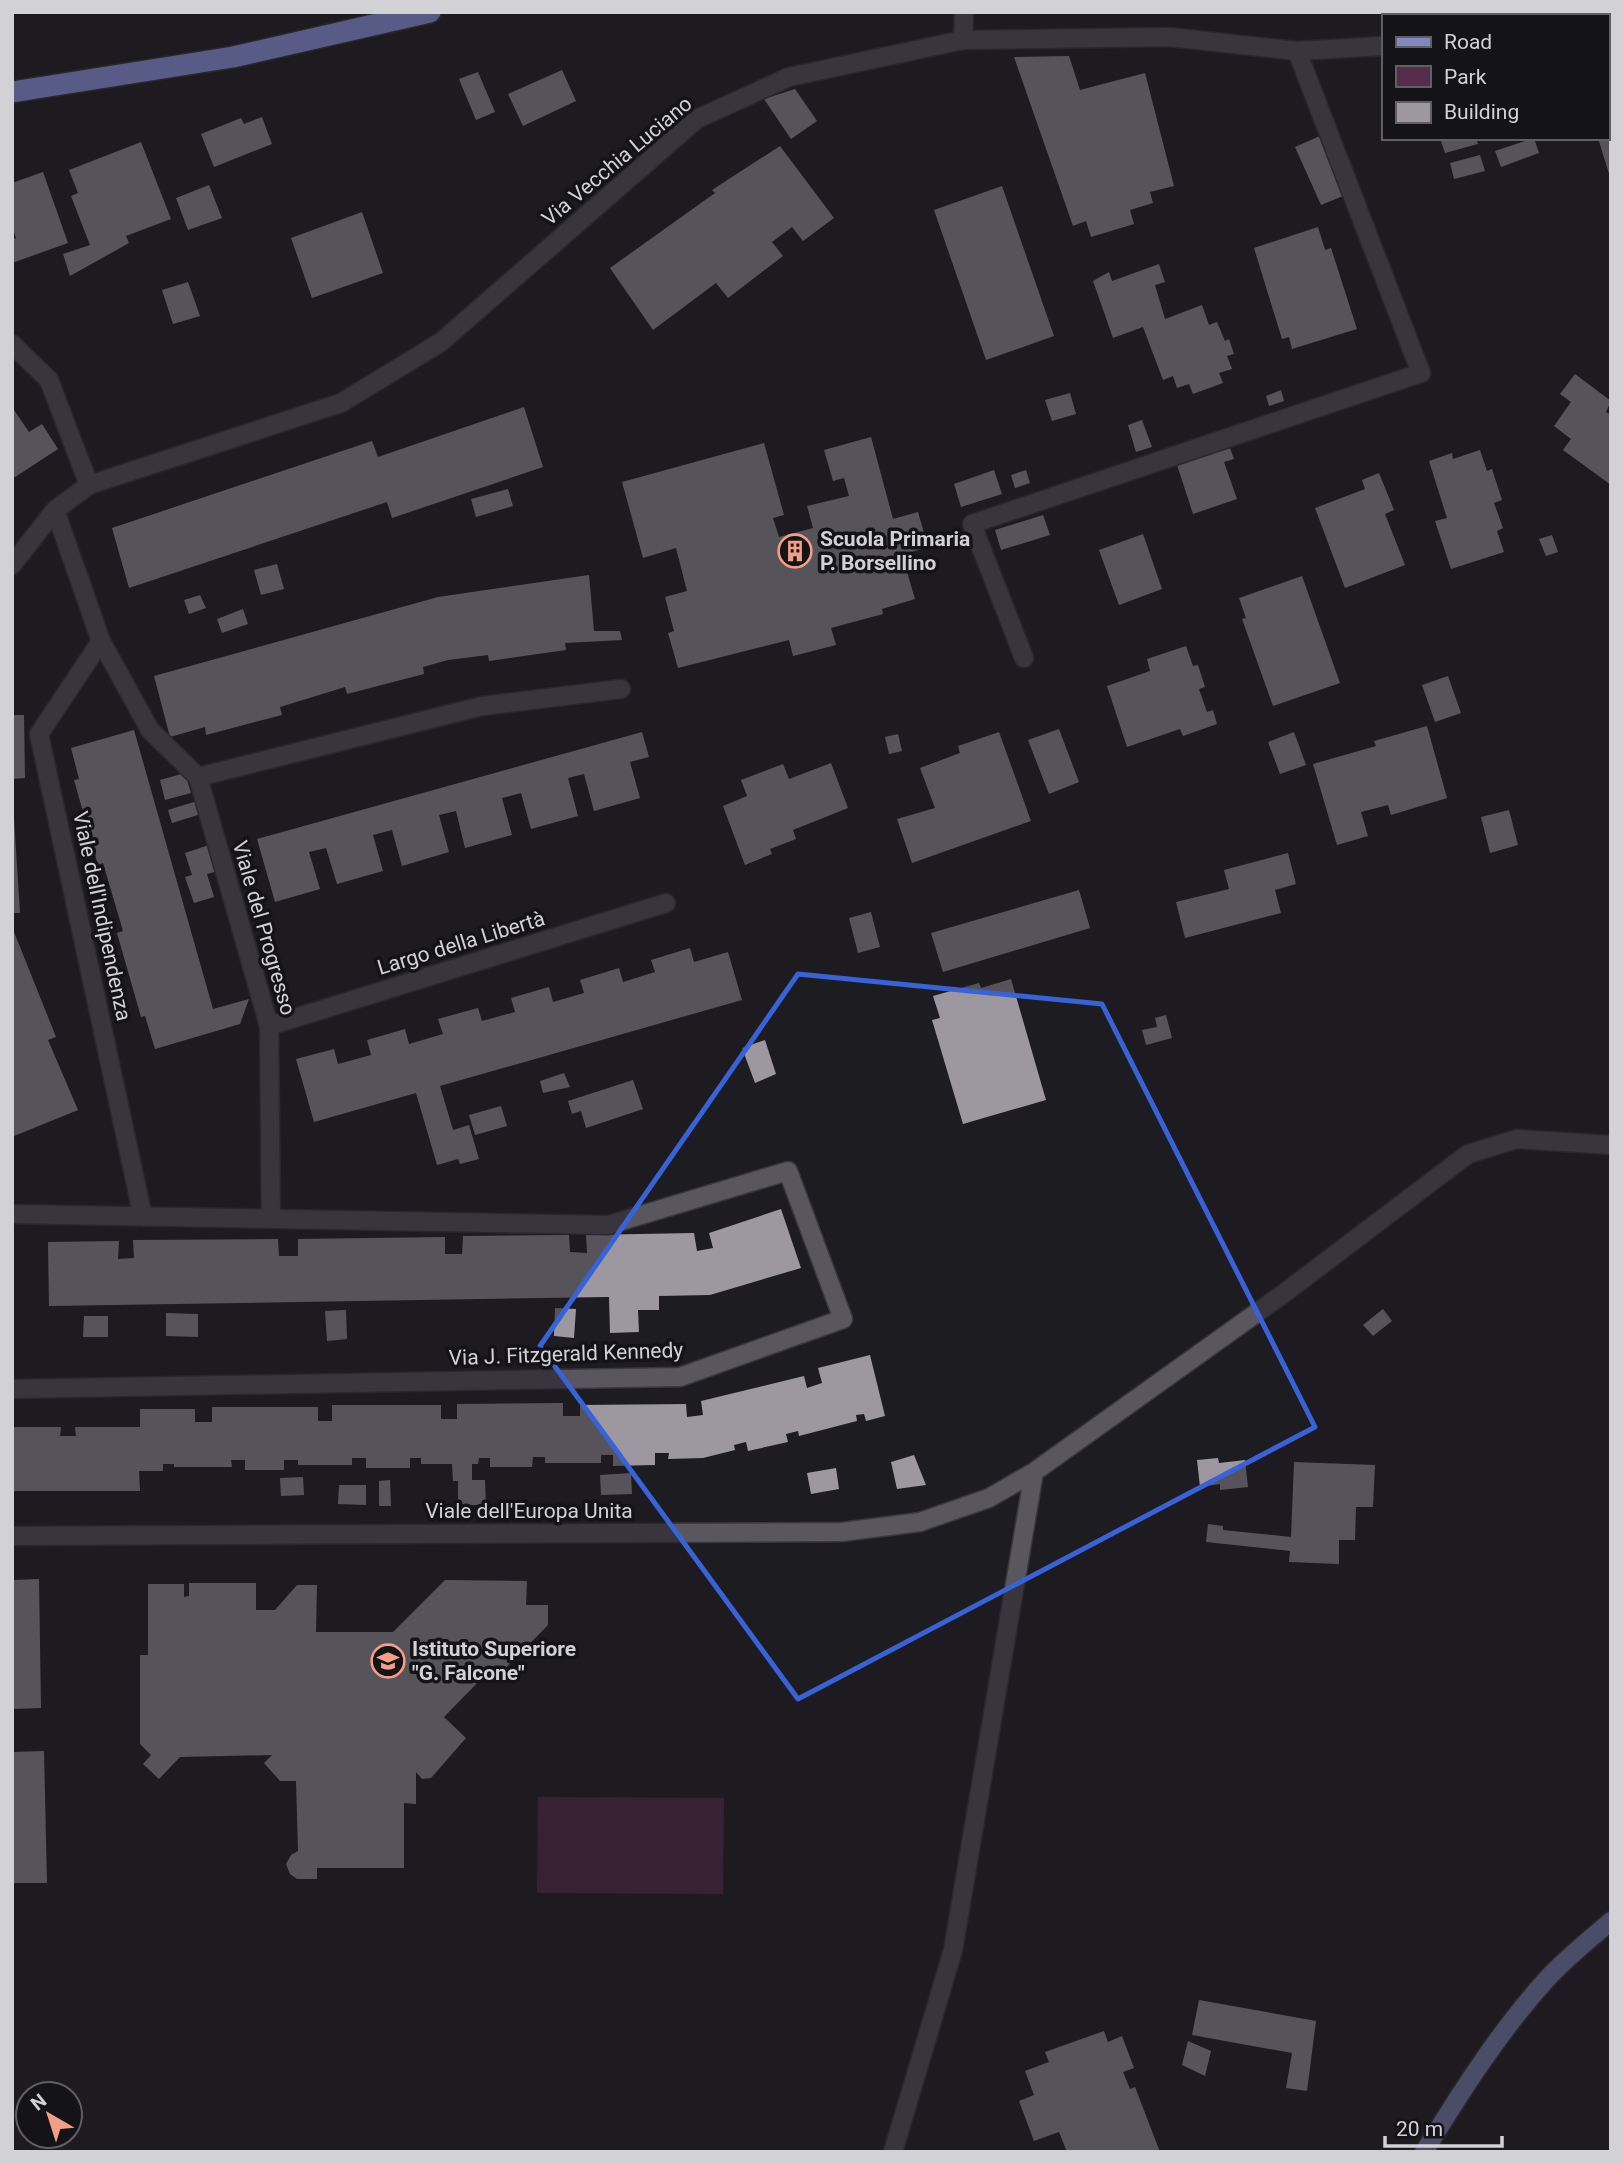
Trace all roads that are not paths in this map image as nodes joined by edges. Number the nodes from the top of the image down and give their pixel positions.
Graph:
1 (430, 12) edge
2 (964, 12) edge
3 (963, 40) junction
4 (1382, 46) edge
5 (1297, 51) junction
6 (12, 92) edge
7 (12, 344) edge
8 (89, 485) junction
9 (55, 510) junction
10 (12, 565) edge
11 (101, 641) junction
12 (1024, 658) dead end
13 (621, 689) dead end
14 (198, 778) junction
15 (666, 903) dead end
16 (269, 1026) junction
17 (1611, 1145) edge
18 (12, 1214) edge
19 (143, 1217) junction
20 (271, 1219) junction
21 (12, 1389) edge
22 (1034, 1472) junction
23 (12, 1536) edge
24 (1611, 1921) edge
25 (893, 2152) edge
26 (1424, 2152) edge

1 - 6 highway
2 - 3 street
3 - 5 street, Via Vecchia Luciano
3 - 8 street, Via Vecchia Luciano
4 - 5 street, Via Vecchia Luciano
5 - 12 street
7 - 8 street
8 - 9 street, Via Vecchia Luciano
9 - 10 street, Via Vecchia Luciano
9 - 11 street, Viale del Progresso
11 - 14 street, Viale del Progresso
11 - 19 street, Viale dell'Indipendenza
13 - 14 street
14 - 16 street, Viale del Progresso
15 - 16 street, Largo della Libertà
16 - 20 street, Viale del Progresso
17 - 22 street, Viale dell'Europa Unita
18 - 19 street, Via J. Fitzgerald Kennedy
19 - 20 street, Via J. Fitzgerald Kennedy
20 - 21 street, Via J. Fitzgerald Kennedy
22 - 23 street, Viale dell'Europa Unita
22 - 25 street
24 - 26 main road

